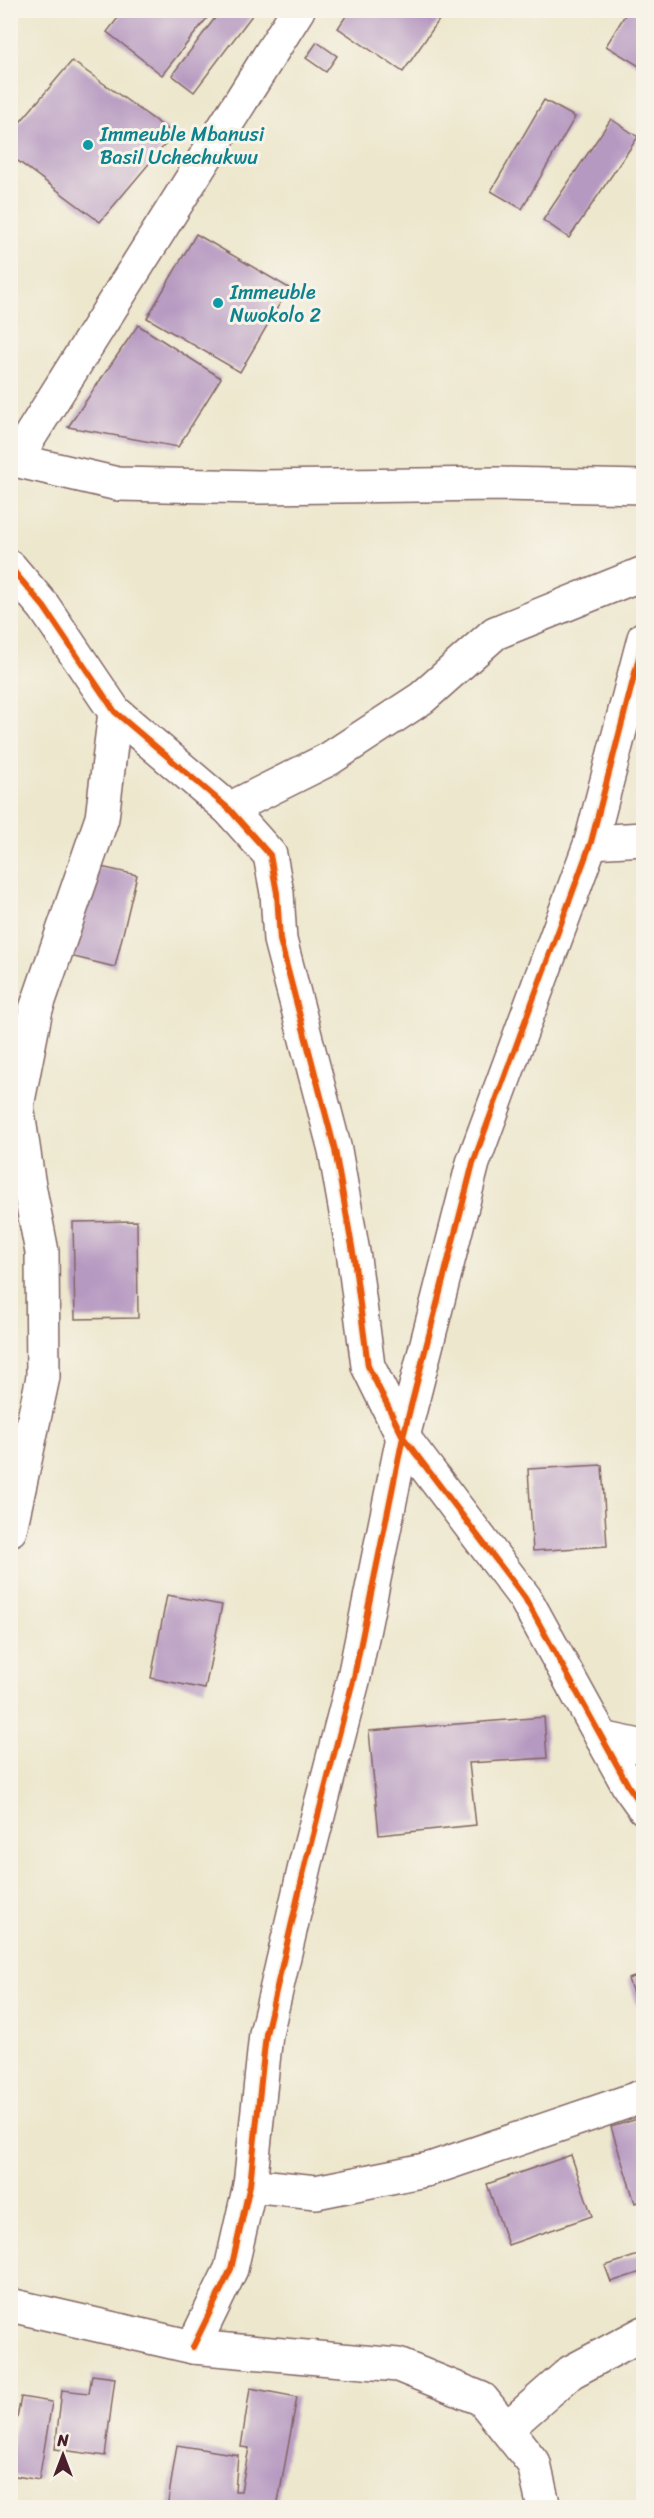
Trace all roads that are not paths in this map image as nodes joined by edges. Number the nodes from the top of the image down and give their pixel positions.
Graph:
1 (298, 10) edge
2 (13, 460) edge
3 (644, 487) edge
4 (10, 567) edge
5 (644, 573) edge
6 (644, 638) edge
7 (115, 712) junction
8 (229, 809) junction
9 (644, 839) edge
10 (591, 842) junction
11 (403, 1437) junction
12 (10, 1530) edge
13 (602, 1738) junction
14 (644, 1747) edge
15 (644, 1808) edge
16 (644, 2096) edge
17 (250, 2185) junction
18 (10, 2305) edge
19 (644, 2333) edge
20 (192, 2347) junction
21 (506, 2429) junction
22 (544, 2508) edge

1 - 2 street
2 - 3 street
4 - 7 street
5 - 8 street
6 - 10 street
7 - 8 street
7 - 12 street
8 - 11 street
9 - 10 street
10 - 11 street
11 - 13 street
11 - 17 street
13 - 14 street
13 - 15 street
16 - 17 street
17 - 20 street
18 - 20 street
19 - 21 street
20 - 21 street
21 - 22 street

